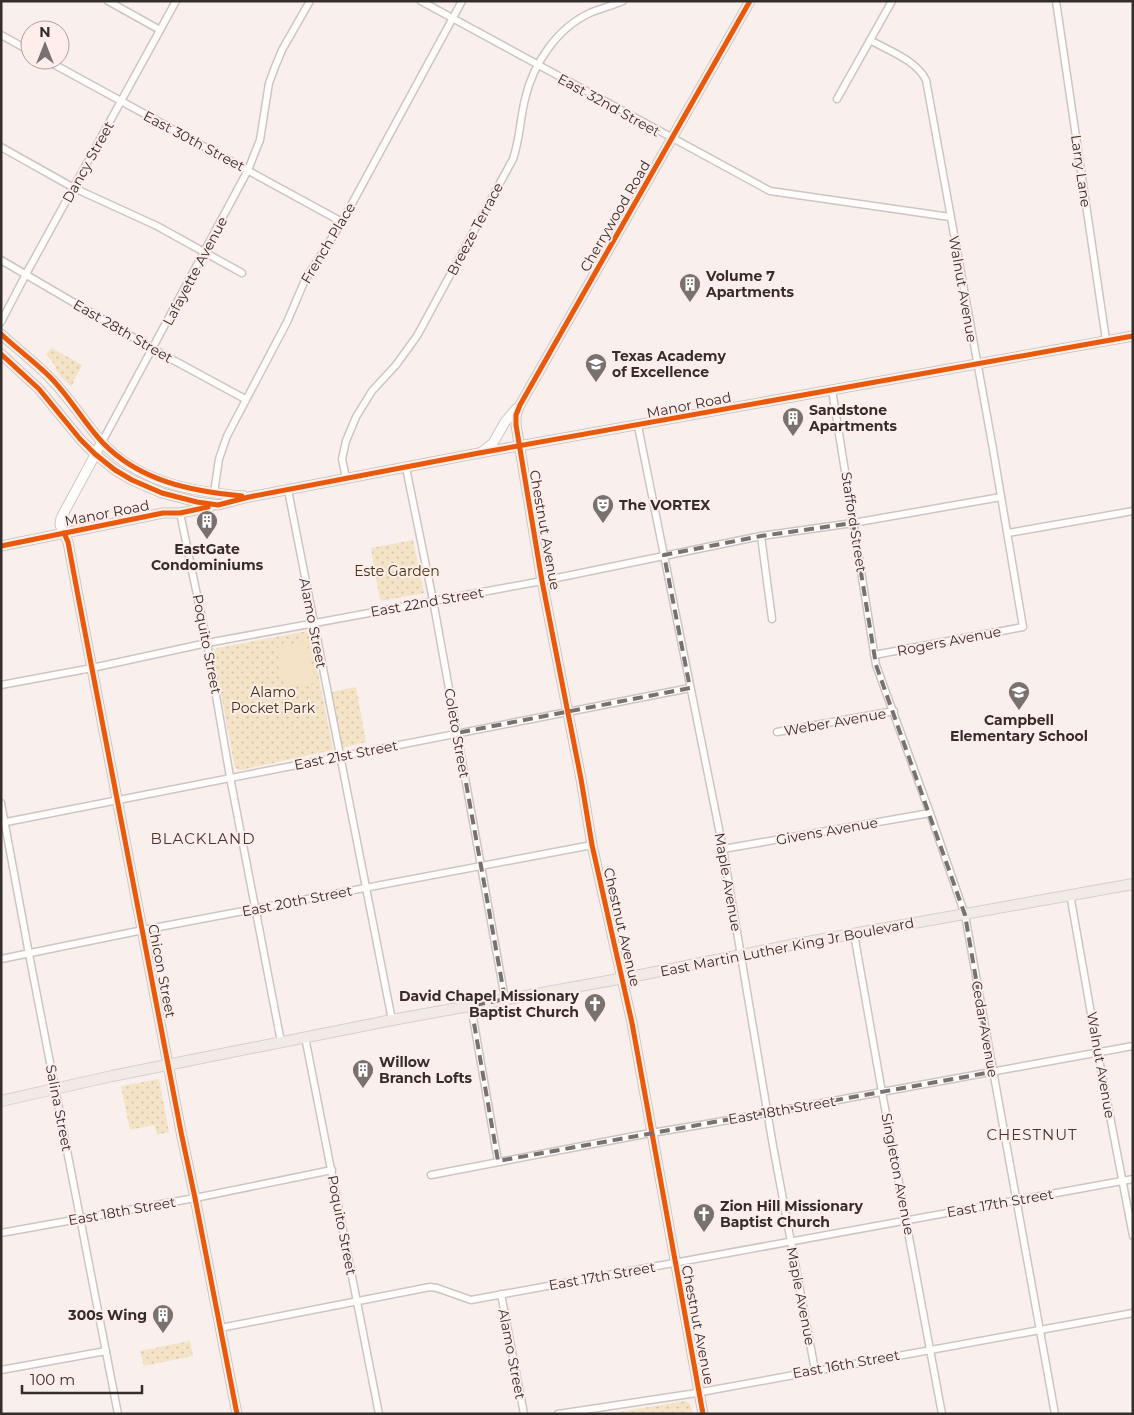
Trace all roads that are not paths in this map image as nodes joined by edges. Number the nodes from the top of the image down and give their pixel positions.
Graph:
1 (108, 1) edge
2 (176, 1) edge
3 (310, 1) edge
4 (422, 1) edge
5 (462, 1) edge
6 (622, 1) edge
7 (750, 1) edge
8 (892, 1) edge
9 (1056, 1) edge
10 (452, 18) junction
11 (160, 30) junction
12 (1, 35) edge
13 (870, 40) junction
14 (20, 45) edge
15 (538, 65) junction
16 (64, 70) edge
17 (837, 99) dead end
18 (121, 102) junction
19 (672, 139) junction
20 (1, 147) edge
21 (248, 170) junction
22 (74, 188) junction
23 (950, 216) junction
24 (342, 222) junction
25 (205, 253) junction
26 (1, 260) edge
27 (242, 273) dead end
28 (26, 274) junction
29 (1, 322) edge
30 (1, 334) edge
31 (1133, 336) edge
32 (1106, 340) junction
33 (152, 349) junction
34 (1, 354) edge
35 (977, 362) junction
36 (832, 390) junction
37 (245, 399) junction
38 (520, 405) junction
39 (638, 426) junction
40 (102, 442) junction
41 (519, 446) junction
42 (479, 453) junction
43 (95, 454) junction
44 (406, 468) junction
45 (346, 478) junction
46 (288, 490) junction
47 (214, 493) junction
48 (249, 497) junction
49 (1001, 497) junction
50 (218, 505) junction
51 (1133, 511) edge
52 (180, 513) junction
53 (853, 523) junction
54 (64, 533) junction
55 (1008, 533) junction
56 (761, 536) junction
57 (1, 546) edge
58 (664, 555) junction
59 (542, 580) junction
60 (433, 600) junction
61 (772, 619) dead end
62 (313, 623) junction
63 (1023, 627) joint
64 (207, 643) junction
65 (874, 655) junction
66 (92, 668) junction
67 (1, 685) edge
68 (690, 688) junction
69 (568, 712) junction
70 (894, 712) junction
71 (777, 732) dead end
72 (457, 733) junction
73 (341, 756) junction
74 (230, 777) junction
75 (118, 800) junction
76 (1, 802) edge
77 (930, 813) junction
78 (3, 822) edge
79 (592, 845) junction
80 (723, 849) junction
81 (480, 867) junction
82 (1133, 884) edge
83 (367, 888) junction
84 (1070, 894) junction
85 (256, 909) junction
86 (964, 915) junction
87 (142, 930) junction
88 (854, 934) junction
89 (29, 954) junction
90 (740, 955) junction
91 (1, 959) edge
92 (622, 979) junction
93 (505, 999) junction
94 (471, 1006) junction
95 (392, 1020) junction
96 (305, 1037) junction
97 (281, 1042) junction
98 (1133, 1046) edge
99 (1098, 1052) junction
100 (168, 1065) junction
101 (992, 1072) junction
102 (56, 1088) junction
103 (882, 1092) junction
104 (1, 1101) edge
105 (767, 1113) junction
106 (653, 1132) junction
107 (498, 1161) junction
108 (332, 1170) junction
109 (430, 1175) dead end
110 (1133, 1179) edge
111 (1122, 1181) junction
112 (195, 1198) junction
113 (1016, 1200) junction
114 (80, 1219) junction
115 (907, 1220) junction
116 (1, 1233) edge
117 (1133, 1236) edge
118 (790, 1241) junction
119 (674, 1263) junction
120 (501, 1294) junction
121 (358, 1302) junction
122 (1133, 1313) edge
123 (220, 1328) junction
124 (1040, 1330) junction
125 (930, 1349) junction
126 (106, 1351) junction
127 (1, 1370) edge
128 (815, 1370) junction
129 (699, 1392) junction
130 (584, 1412) edge
131 (118, 1414) edge
132 (236, 1414) edge
133 (378, 1414) edge
134 (524, 1414) edge
135 (558, 1414) edge
136 (703, 1414) edge
137 (942, 1414) edge
138 (1055, 1414) edge

1 - 11 street
2 - 11 street, Dancy Street
3 - 21 street, Lafayette Avenue
4 - 10 street, East 32nd Street
5 - 10 street, French Place
6 - 15 street, Breeze Terrace
7 - 19 main road, Cherrywood Road
8 - 13 street
9 - 32 street, Larry Lane
10 - 15 street, East 32nd Street
10 - 24 street, French Place
11 - 18 street, Dancy Street
12 - 14 street
13 - 17 street
13 - 23 street, Walnut Avenue
15 - 19 street, East 32nd Street
15 - 45 street, Breeze Terrace
16 - 18 street, East 30th Street
18 - 21 street, East 30th Street
18 - 22 street, Dancy Street
19 - 23 street, East 32nd Street
19 - 38 main road, Cherrywood Road
20 - 22 street
21 - 24 street, East 30th Street
21 - 25 street, Lafayette Avenue
22 - 25 street
22 - 28 street, Dancy Street
23 - 35 street, Walnut Avenue
24 - 37 street, French Place
25 - 27 street
25 - 33 street, Lafayette Avenue
26 - 28 street, East 28th Street
28 - 29 street, Dancy Street
28 - 33 street, East 28th Street
30 - 40 main road
31 - 32 main road, Manor Road
32 - 35 main road, Manor Road
33 - 37 street, East 28th Street
33 - 40 street, Lafayette Avenue
34 - 43 main road
35 - 36 main road, Manor Road
35 - 49 street, Walnut Avenue
36 - 39 main road, Manor Road
36 - 53 street, Stafford Street
37 - 47 street, French Place
38 - 41 main road, Cherrywood Road
38 - 42 main road
39 - 41 main road, Manor Road
39 - 58 street, Maple Avenue
40 - 43 main road, Lafayette Avenue
40 - 47 main road
41 - 42 main road, Manor Road
41 - 59 main road, Chestnut Avenue
42 - 44 main road, Manor Road
43 - 50 main road
43 - 54 main road, Lafayette Avenue
44 - 45 main road, Manor Road
44 - 60 street, Coleto Street
45 - 46 main road, Manor Road
46 - 48 main road, Manor Road
46 - 62 street, Alamo Street
47 - 48 main road
48 - 50 main road, Manor Road
49 - 53 street, East 22nd Street
49 - 55 street, Walnut Avenue
50 - 52 main road, Manor Road
51 - 55 street
52 - 54 main road, Manor Road
52 - 64 street, Poquito Street
53 - 56 street, East 22nd Street
53 - 65 street, Stafford Street
54 - 57 main road, Manor Road
54 - 66 main road, Chicon Street
55 - 63 street, Walnut Avenue
56 - 58 street, East 22nd Street
56 - 61 street
58 - 59 street, East 22nd Street
58 - 68 street, Maple Avenue
59 - 60 street, East 22nd Street
59 - 69 main road, Chestnut Avenue
60 - 62 street, East 22nd Street
60 - 72 street, Coleto Street
62 - 64 street, East 22nd Street
62 - 73 street, Alamo Street
63 - 65 street, Rogers Avenue
64 - 66 street, East 22nd Street
64 - 74 street, Poquito Street
65 - 70 street, Cedar Avenue
66 - 67 street, East 22nd Street
66 - 75 main road, Chicon Street
68 - 69 street, East 21st Street
68 - 80 street, Maple Avenue
69 - 72 street, East 21st Street
69 - 79 main road, Chestnut Avenue
70 - 71 street, Weber Avenue
70 - 77 street, Cedar Avenue
72 - 73 street, East 21st Street
72 - 81 street, Coleto Street
73 - 74 street, East 21st Street
73 - 83 street, Alamo Street
74 - 75 street, East 21st Street
74 - 85 street, Poquito Street
75 - 78 street, East 21st Street
75 - 87 main road, Chicon Street
76 - 78 street, Salina Street
77 - 80 street, Givens Avenue
77 - 86 street, Cedar Avenue
78 - 89 street, Salina Street
79 - 81 street, East 20th Street
79 - 92 main road, Chestnut Avenue
80 - 90 street, Maple Avenue
81 - 83 street, East 20th Street
81 - 93 street, Coleto Street
82 - 84 main road, East Martin Luther King Jr Boulevard
83 - 85 street, East 20th Street
83 - 95 street, Alamo Street
84 - 86 main road, East Martin Luther King Jr Boulevard
84 - 99 street, Walnut Avenue
85 - 87 street, East 20th Street
85 - 97 street, Poquito Street
86 - 88 main road, East Martin Luther King Jr Boulevard
86 - 101 street, Cedar Avenue
87 - 89 street, East 20th Street
87 - 100 main road, Chicon Street
88 - 90 main road, East Martin Luther King Jr Boulevard
88 - 103 street, Singleton Avenue
89 - 91 street, East 20th Street
89 - 102 street, Salina Street
90 - 92 main road, East Martin Luther King Jr Boulevard
90 - 105 street, Maple Avenue
92 - 93 main road, East Martin Luther King Jr Boulevard
92 - 106 main road, Chestnut Avenue
93 - 94 main road, East Martin Luther King Jr Boulevard
94 - 95 main road, East Martin Luther King Jr Boulevard
94 - 107 street
95 - 96 main road, East Martin Luther King Jr Boulevard
96 - 97 main road, East Martin Luther King Jr Boulevard
96 - 108 street, Poquito Street
97 - 100 main road, East Martin Luther King Jr Boulevard
98 - 99 street, East 18th Street
99 - 101 street, East 18th Street
99 - 111 street, Walnut Avenue
100 - 102 main road, East Martin Luther King Jr Boulevard
100 - 112 main road, Chicon Street
101 - 103 street, East 18th Street
101 - 113 street, Cedar Avenue
102 - 104 main road, East Martin Luther King Jr Boulevard
102 - 114 street, Salina Street
103 - 105 street, East 18th Street
103 - 115 street, Singleton Avenue
105 - 106 street, East 18th Street
105 - 118 street, Maple Avenue
106 - 107 street, East 18th Street
106 - 119 main road, Chestnut Avenue
107 - 109 street, East 18th Street
108 - 112 street, East 18th Street
108 - 121 street, Poquito Street
110 - 111 street, East 17th Street
111 - 113 street, East 17th Street
111 - 117 street, Walnut Avenue
112 - 114 street, East 18th Street
112 - 123 main road, Chicon Street
113 - 115 street, East 17th Street
113 - 124 street, Cedar Avenue
114 - 116 street, East 18th Street
114 - 126 street, Salina Street
115 - 118 street, East 17th Street
115 - 125 street, Singleton Avenue
118 - 119 street, East 17th Street
118 - 128 street, Maple Avenue
119 - 120 street, East 17th Street
119 - 129 main road, Chestnut Avenue
120 - 121 street, East 17th Street
120 - 134 street, Alamo Street
121 - 123 street, East 17th Street
121 - 133 street, Poquito Street
122 - 124 street, East 16th Street
123 - 132 main road, Chicon Street
124 - 125 street, East 16th Street
124 - 138 street, Cedar Avenue
125 - 128 street, East 16th Street
125 - 137 street, Singleton Avenue
126 - 127 street
126 - 131 street, Salina Street
128 - 129 street, East 16th Street
129 - 130 street, East 16th Street
129 - 136 main road, Chestnut Avenue
130 - 135 street, East 16th Street

